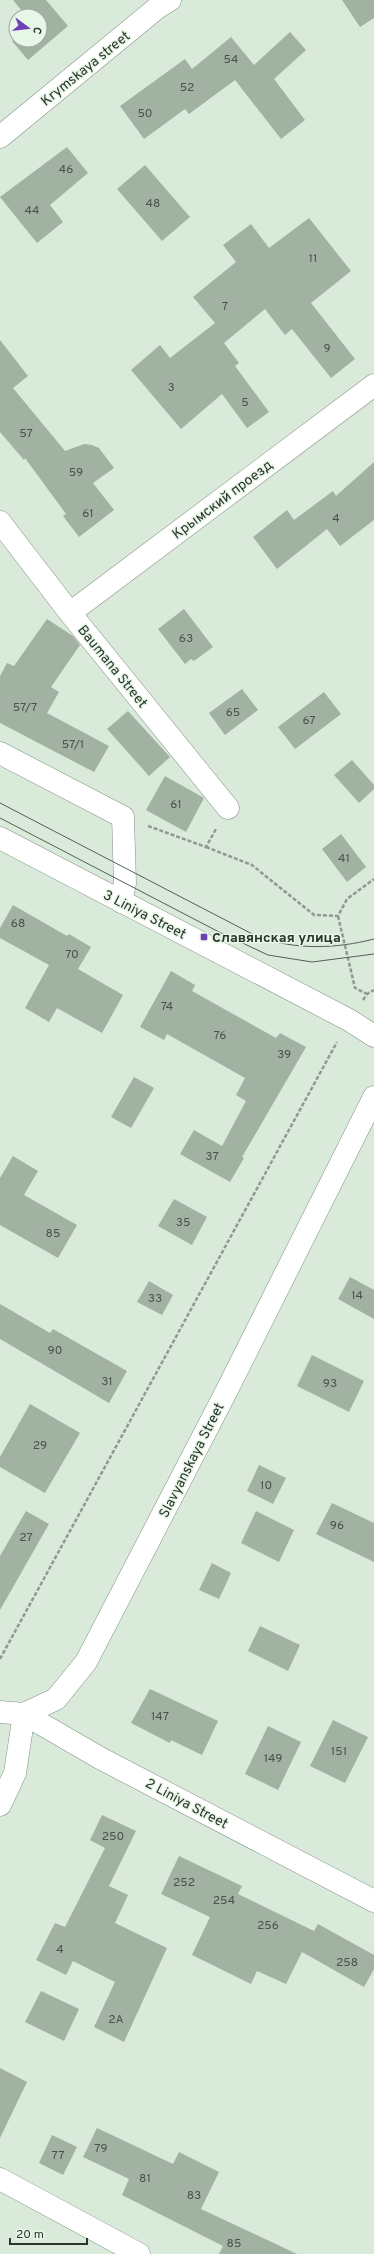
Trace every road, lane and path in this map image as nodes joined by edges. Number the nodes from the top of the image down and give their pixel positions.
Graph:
1 (159, 3) edge
2 (0, 137) edge
3 (374, 386) edge
4 (0, 522) edge
5 (70, 613) junction
6 (0, 754) edge
7 (228, 808) joint
8 (123, 817) junction
9 (0, 838) edge
10 (206, 847) junction
11 (374, 879) edge
12 (121, 902) junction
13 (338, 916) junction
14 (367, 994) dead end
15 (349, 1020) junction
16 (374, 1036) edge
17 (374, 1097) edge
18 (0, 1659) edge
19 (0, 1712) edge
20 (24, 1714) junction
21 (0, 1805) edge
22 (374, 1901) edge
23 (0, 2179) edge
24 (139, 2254) edge

1 - 2 street, Krymskaya street
3 - 5 street, Крымский проезд
4 - 5 street, Baumana Street
5 - 7 street, Baumana Street
6 - 8 street
7 - 10 path
8 - 10 path
8 - 12 street
9 - 12 street, 3 Liniya Street
10 - 13 path
11 - 13 path
12 - 15 street, 3 Liniya Street
13 - 14 path
15 - 16 street, 3 Liniya Street
15 - 18 path
17 - 20 street, Slavyanskaya Street
19 - 20 street, 2 Liniya Street
20 - 21 street
20 - 22 street, 2 Liniya Street
23 - 24 street

